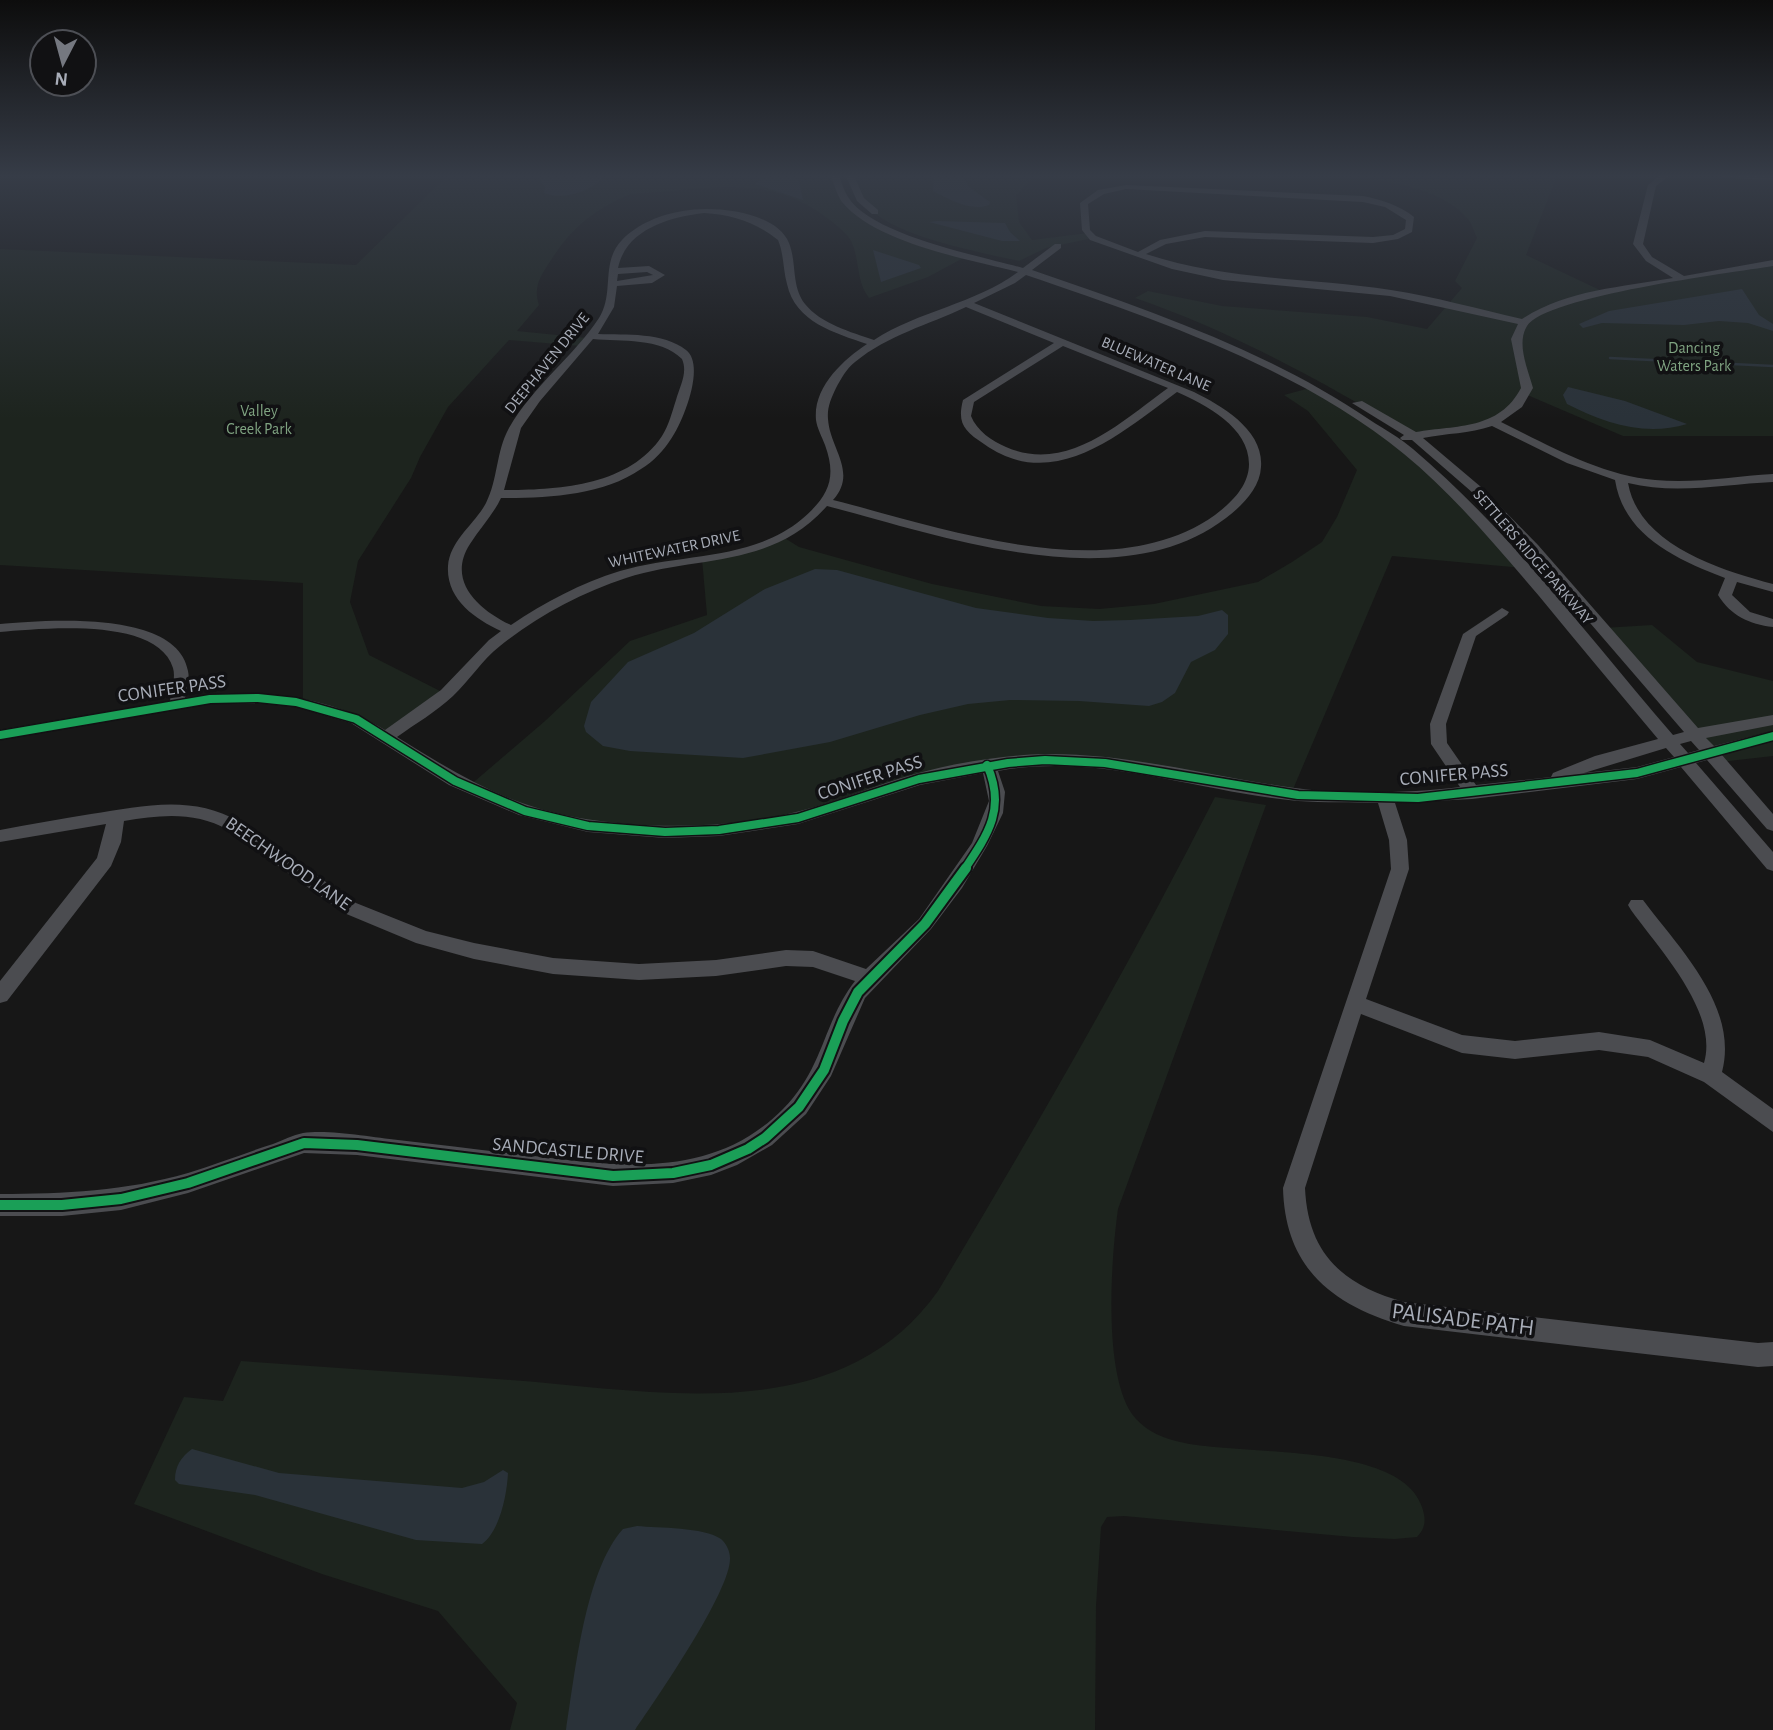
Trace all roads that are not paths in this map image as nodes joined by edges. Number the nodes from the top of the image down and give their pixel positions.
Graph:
1 (615, 257) edge
2 (787, 257) edge
3 (985, 257) edge
4 (996, 257) edge
5 (1040, 257) edge
6 (1145, 257) edge
7 (1647, 257) edge
8 (1773, 263) edge
9 (1024, 264) junction
10 (1682, 279) junction
11 (966, 303) junction
12 (1524, 322) junction
13 (589, 336) junction
14 (1062, 342) junction
15 (873, 343) junction
16 (1177, 388) junction
17 (1493, 422) junction
18 (1469, 429) junction
19 (1414, 436) junction
20 (1395, 441) junction
21 (1426, 446) junction
22 (1407, 450) junction
23 (1773, 478) edge
24 (1621, 479) junction
25 (497, 494) junction
26 (825, 502) junction
27 (1732, 576) junction
28 (1773, 588) edge
29 (1502, 612) dead end
30 (1773, 623) edge
31 (0, 628) edge
32 (510, 630) junction
33 (177, 704) junction
34 (1773, 720) edge
35 (1696, 734) junction
36 (0, 735) edge
37 (387, 736) junction
38 (1773, 736) edge
39 (1672, 742) junction
40 (1711, 752) junction
41 (1686, 759) junction
42 (987, 765) junction
43 (1546, 783) junction
44 (1472, 793) junction
45 (1385, 799) junction
46 (116, 817) junction
47 (1773, 825) edge
48 (0, 836) edge
49 (1773, 864) edge
50 (1637, 905) dead end
51 (869, 978) junction
52 (0, 995) edge
53 (1356, 1004) junction
54 (1711, 1076) junction
55 (1773, 1122) edge
56 (0, 1205) edge
57 (1773, 1354) edge

1 - 13 street, DEEPHAVEN DRIVE
2 - 15 street, DEEPHAVEN DRIVE
3 - 9 street, SETTLERS RIDGE PARKWAY
4 - 9 street, SETTLERS RIDGE PARKWAY
5 - 9 street, WHITEWATER DRIVE
6 - 12 street
7 - 10 street
8 - 10 street
9 - 11 street, WHITEWATER DRIVE
9 - 19 street, SETTLERS RIDGE PARKWAY
9 - 20 street, SETTLERS RIDGE PARKWAY
10 - 12 street
11 - 14 street, BLUEWATER LANE
11 - 15 street, WHITEWATER DRIVE
12 - 17 street
13 - 25 street, DEEPHAVEN DRIVE
13 - 25 street
14 - 16 street, BLUEWATER LANE
14 - 16 street
15 - 26 street, WHITEWATER DRIVE
16 - 26 street, BLUEWATER LANE
17 - 18 street
17 - 24 street
18 - 19 street
18 - 21 street
19 - 20 street
19 - 21 street, SETTLERS RIDGE PARKWAY
20 - 22 street, SETTLERS RIDGE PARKWAY
21 - 22 street
21 - 35 street, SETTLERS RIDGE PARKWAY
22 - 39 street, SETTLERS RIDGE PARKWAY
23 - 24 street
24 - 27 street
25 - 32 street, DEEPHAVEN DRIVE
26 - 32 street, WHITEWATER DRIVE
27 - 28 street
27 - 30 street
29 - 44 street
31 - 33 street
32 - 37 street, WHITEWATER DRIVE
33 - 36 street, CONIFER PASS
33 - 37 street, CONIFER PASS
34 - 35 street, CONIFER PASS
35 - 39 street, CONIFER PASS
35 - 40 street, SETTLERS RIDGE PARKWAY
37 - 42 street, CONIFER PASS
38 - 40 street, CONIFER PASS
39 - 41 street, SETTLERS RIDGE PARKWAY
39 - 43 street, CONIFER PASS
40 - 41 street, CONIFER PASS
40 - 47 street, SETTLERS RIDGE PARKWAY
41 - 43 street, CONIFER PASS
41 - 49 street, SETTLERS RIDGE PARKWAY
42 - 45 street, CONIFER PASS
42 - 51 street, SANDCASTLE DRIVE
43 - 44 street, CONIFER PASS
44 - 45 street, CONIFER PASS
45 - 53 street, PALISADE PATH
46 - 48 street
46 - 51 street, BEECHWOOD LANE
46 - 52 street
50 - 54 street
51 - 56 street, SANDCASTLE DRIVE
53 - 54 street
53 - 57 street, PALISADE PATH
54 - 55 street

